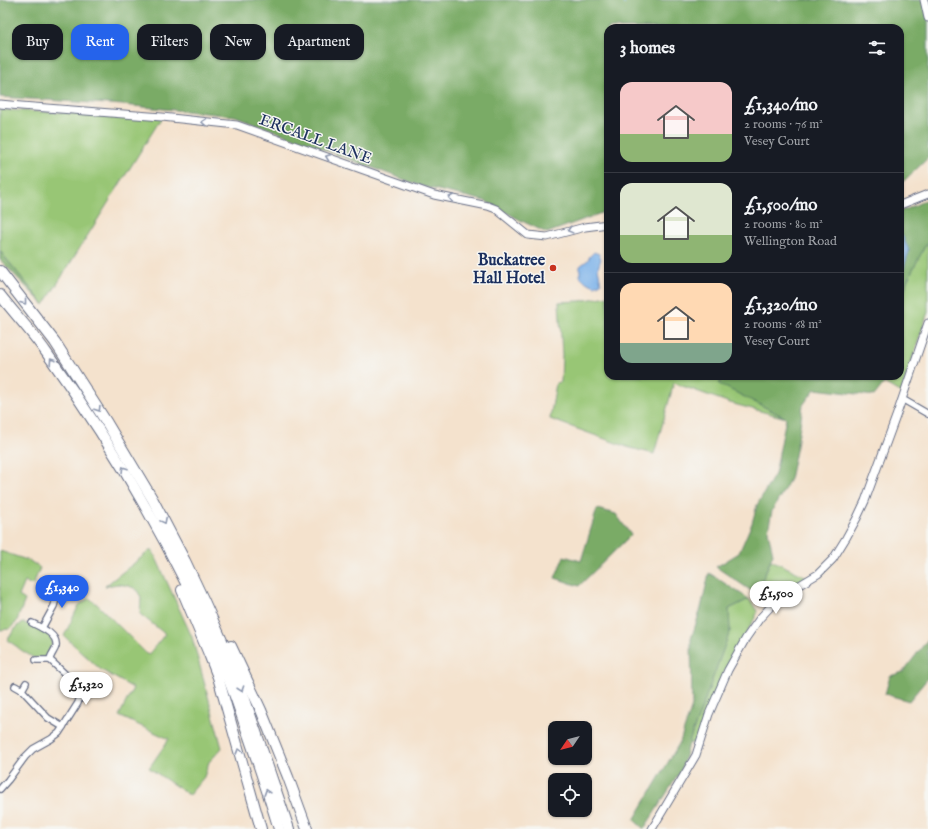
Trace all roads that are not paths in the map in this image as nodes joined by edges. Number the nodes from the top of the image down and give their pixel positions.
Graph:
1 (924, 0) edge
2 (928, 18) edge
3 (0, 104) edge
4 (928, 194) edge
5 (904, 203) edge
6 (604, 225) edge
7 (0, 271) edge
8 (0, 295) edge
9 (928, 323) edge
10 (902, 400) junction
11 (928, 414) edge
12 (135, 488) junction
13 (61, 589) dead end
14 (50, 590) dead end
15 (57, 596) junction
16 (204, 601) junction
17 (32, 623) dead end
18 (42, 628) junction
19 (36, 660) dead end
20 (50, 660) junction
21 (26, 683) dead end
22 (15, 686) dead end
23 (22, 690) junction
24 (63, 727) junction
25 (0, 789) edge
26 (261, 829) edge
27 (279, 829) edge
28 (289, 829) edge
29 (307, 829) edge
30 (652, 829) edge

1 - 2 street
6 -> 3 street, ERCALL LANE
4 - 5 street
7 -> 16 highway
12 -> 8 highway
9 - 10 street
10 - 11 street
10 - 30 street
26 -> 12 highway
27 -> 12 highway
13 - 15 street
14 - 15 street
15 - 18 street
16 -> 28 highway
16 - 29 highway
17 - 18 street
18 - 20 street
19 - 20 street
20 - 24 street
21 - 23 street
22 - 23 street
23 - 24 street
24 - 25 street

